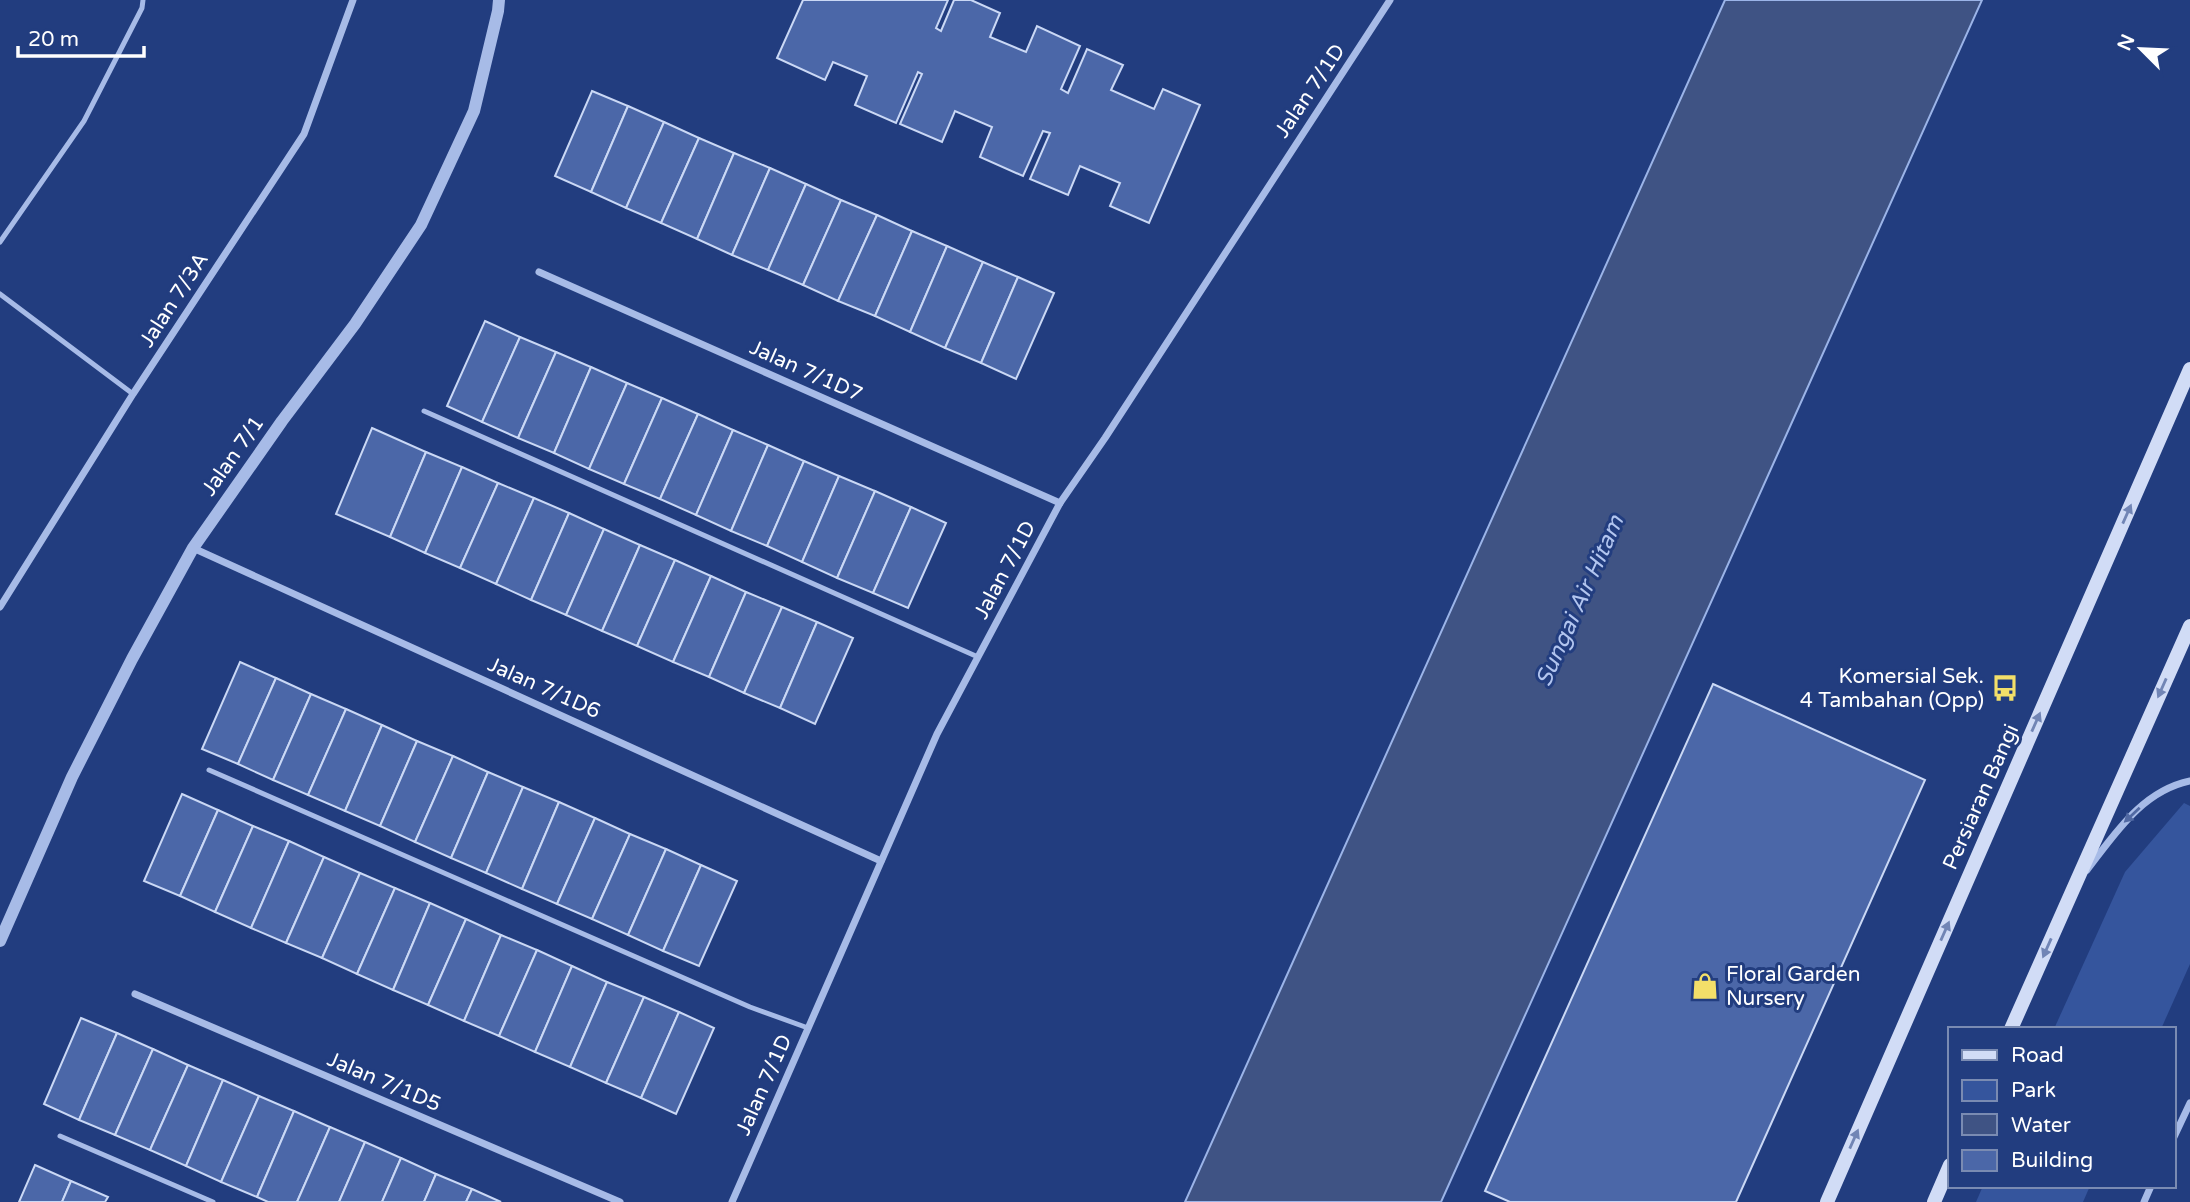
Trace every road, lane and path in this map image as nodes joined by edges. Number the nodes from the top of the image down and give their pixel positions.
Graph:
1 (143, 0) edge
2 (353, 0) edge
3 (499, 0) edge
4 (1390, 0) edge
5 (0, 242) edge
6 (539, 272) dead end
7 (0, 294) edge
8 (2190, 369) edge
9 (133, 394) junction
10 (424, 411) dead end
11 (1060, 503) junction
12 (193, 548) junction
13 (0, 607) edge
14 (2190, 626) edge
15 (978, 657) junction
16 (209, 769) dead end
17 (2190, 781) edge
18 (881, 861) junction
19 (2074, 886) junction
20 (0, 941) edge
21 (135, 994) dead end
22 (2012, 1027) edge
23 (808, 1028) junction
24 (2190, 1103) edge
25 (2176, 1133) edge
26 (60, 1136) dead end
27 (1948, 1170) edge
28 (214, 1202) edge
29 (620, 1202) edge
30 (732, 1202) edge
31 (1826, 1202) edge
32 (1934, 1202) edge

1 - 5 lane
2 - 9 street, Jalan 7/3A
3 - 12 street, Jalan 7/1
4 - 11 street, Jalan 7/1D
6 - 11 street, Jalan 7/1D7
7 - 9 lane
31 -> 8 main road, Persiaran Bangi
9 - 13 street, Jalan 7/3A
10 - 15 lane
11 - 15 street, Jalan 7/1D
12 - 18 street, Jalan 7/1D6
12 - 20 street, Jalan 7/1
14 -> 19 main road
15 - 18 street, Jalan 7/1D
16 - 23 lane
17 -> 19 street
18 - 23 street, Jalan 7/1D
19 -> 22 main road
21 - 29 street, Jalan 7/1D5
23 - 30 street, Jalan 7/1D
24 - 25 street
26 - 28 lane
27 - 32 main road

